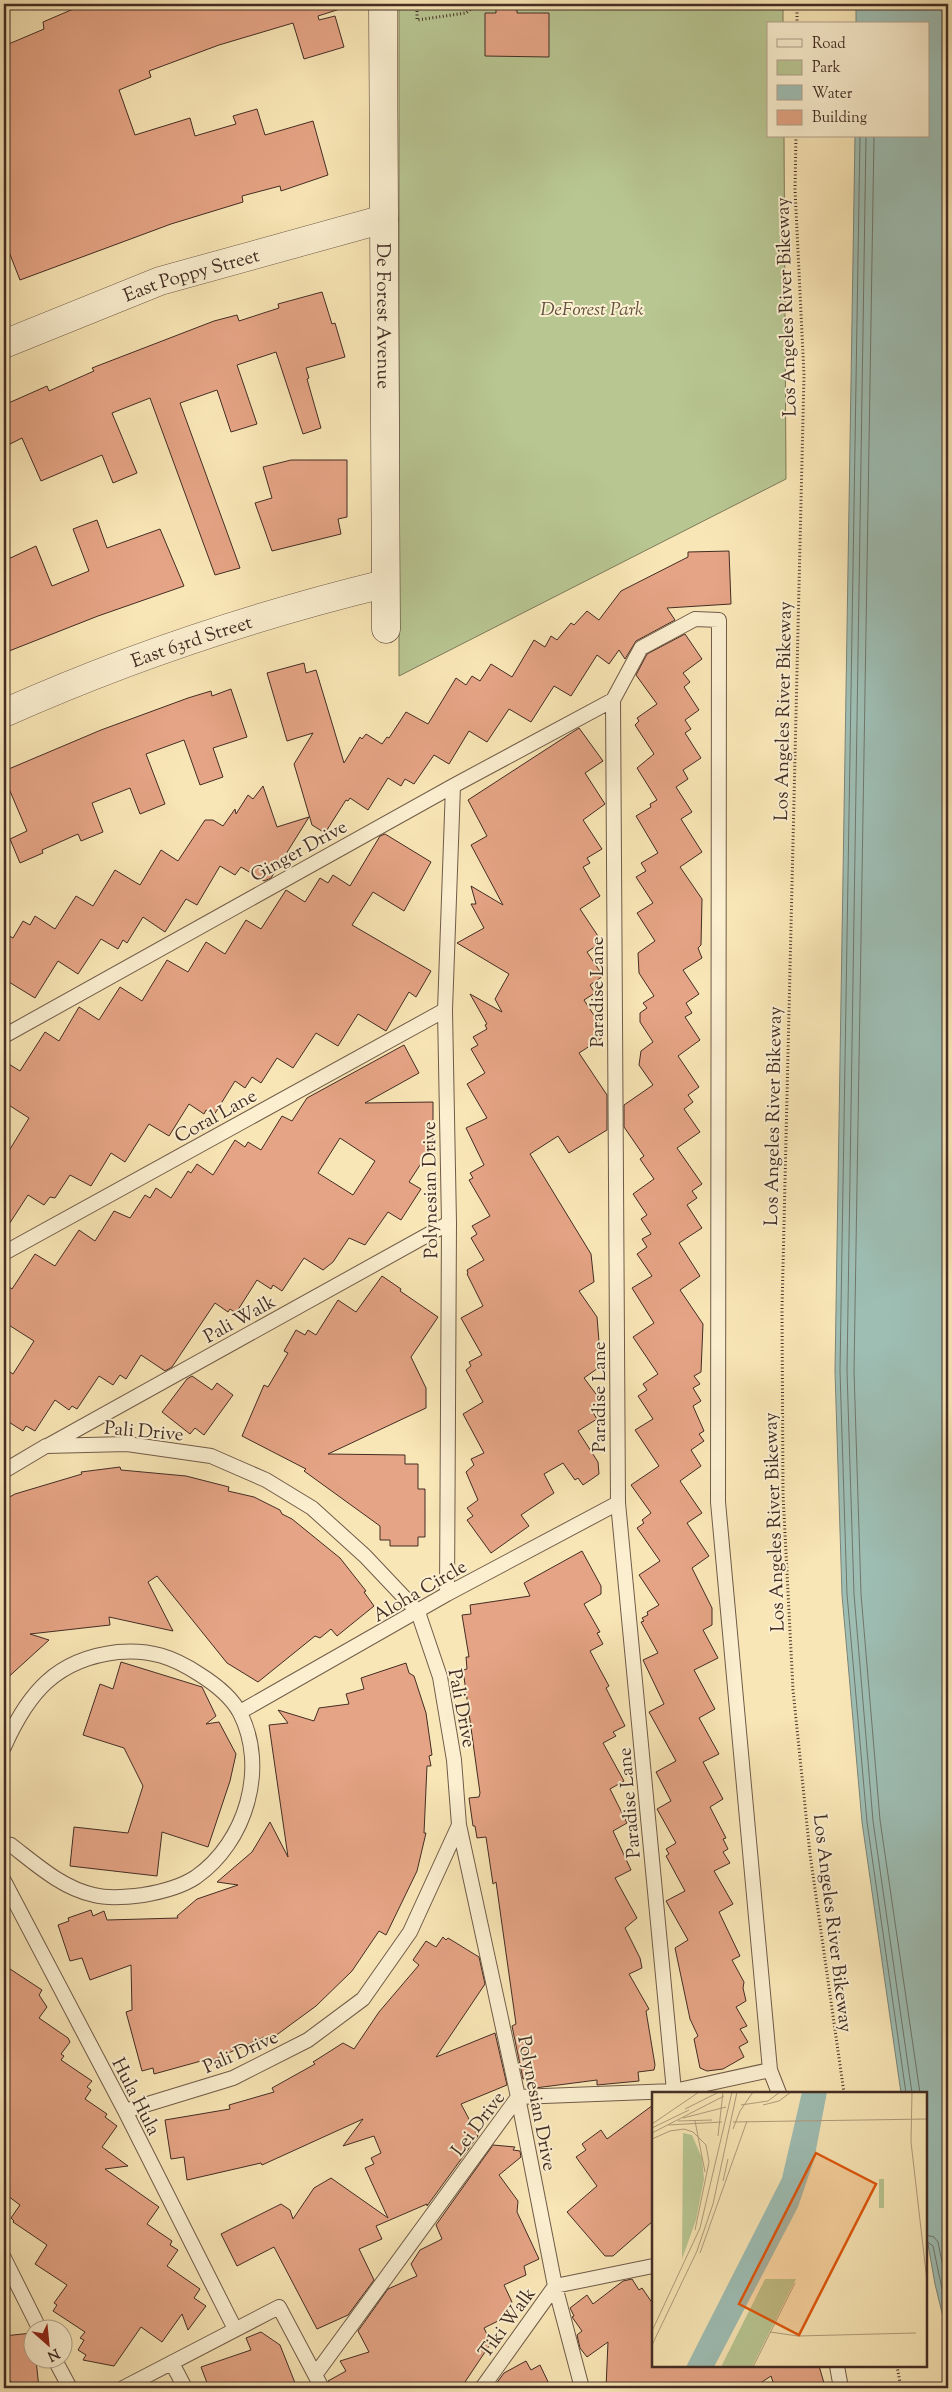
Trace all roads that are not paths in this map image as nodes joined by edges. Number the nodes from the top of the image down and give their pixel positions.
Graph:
1 (384, 4) edge
2 (384, 219) junction
3 (4, 344) edge
4 (384, 584) junction
5 (386, 629) dead end
6 (613, 700) junction
7 (4, 713) edge
8 (453, 786) junction
9 (445, 1010) junction
10 (4, 1036) edge
11 (450, 1223) junction
12 (4, 1253) edge
13 (46, 1446) junction
14 (4, 1471) edge
15 (618, 1503) junction
16 (447, 1594) junction
17 (418, 1612) junction
18 (240, 1712) junction
19 (4, 1747) edge
20 (459, 1825) junction
21 (4, 1844) edge
22 (4, 1882) edge
23 (770, 2070) junction
24 (674, 2091) junction
25 (778, 2092) edge
26 (518, 2097) junction
27 (125, 2111) junction
28 (4, 2258) edge
29 (652, 2266) edge
30 (554, 2286) junction
31 (35, 2320) edge
32 (234, 2329) junction
33 (172, 2363) junction
34 (837, 2367) edge
35 (60, 2370) edge
36 (315, 2375) junction
37 (70, 2388) edge
38 (122, 2388) edge
39 (185, 2388) edge
40 (322, 2388) edge
41 (482, 2388) edge
42 (582, 2388) edge
43 (841, 2388) edge

1 - 2 street, De Forest Avenue
2 - 3 street, East Poppy Street
2 - 4 street, De Forest Avenue
4 - 5 street, De Forest Avenue
4 - 7 street, East 63rd Street
6 - 8 lane, Ginger Drive
6 - 15 lane, Paradise Lane
6 - 23 lane
8 - 9 lane, Polynesian Drive
8 - 10 lane, Ginger Drive
9 - 11 lane, Polynesian Drive
9 - 12 lane, Coral Lane
11 - 13 lane, Pali Walk
11 - 16 lane, Polynesian Drive
13 - 14 lane, Pali Drive
13 - 17 lane, Pali Drive
15 - 16 lane, Aloha Circle
15 - 24 lane, Paradise Lane
16 - 17 lane, Aloha Circle
17 - 18 lane, Aloha Circle
17 - 20 lane, Pali Drive
18 - 19 lane
18 - 21 lane
20 - 26 lane, Polynesian Drive
20 - 27 lane, Pali Drive
22 - 27 lane, Hula Hula
23 - 24 lane, Lei Drive
23 - 25 lane
24 - 26 lane, Lei Drive
26 - 30 lane, Polynesian Drive
26 - 36 lane, Lei Drive
27 - 32 lane, Hula Hula
28 - 31 lane
29 - 30 lane, Tiki Walk
30 - 41 lane, Tiki Walk
30 - 42 lane, Polynesian Drive
32 - 33 lane
32 - 36 lane
33 - 38 lane
33 - 39 lane
34 - 43 lane
35 - 37 lane
36 - 40 lane

